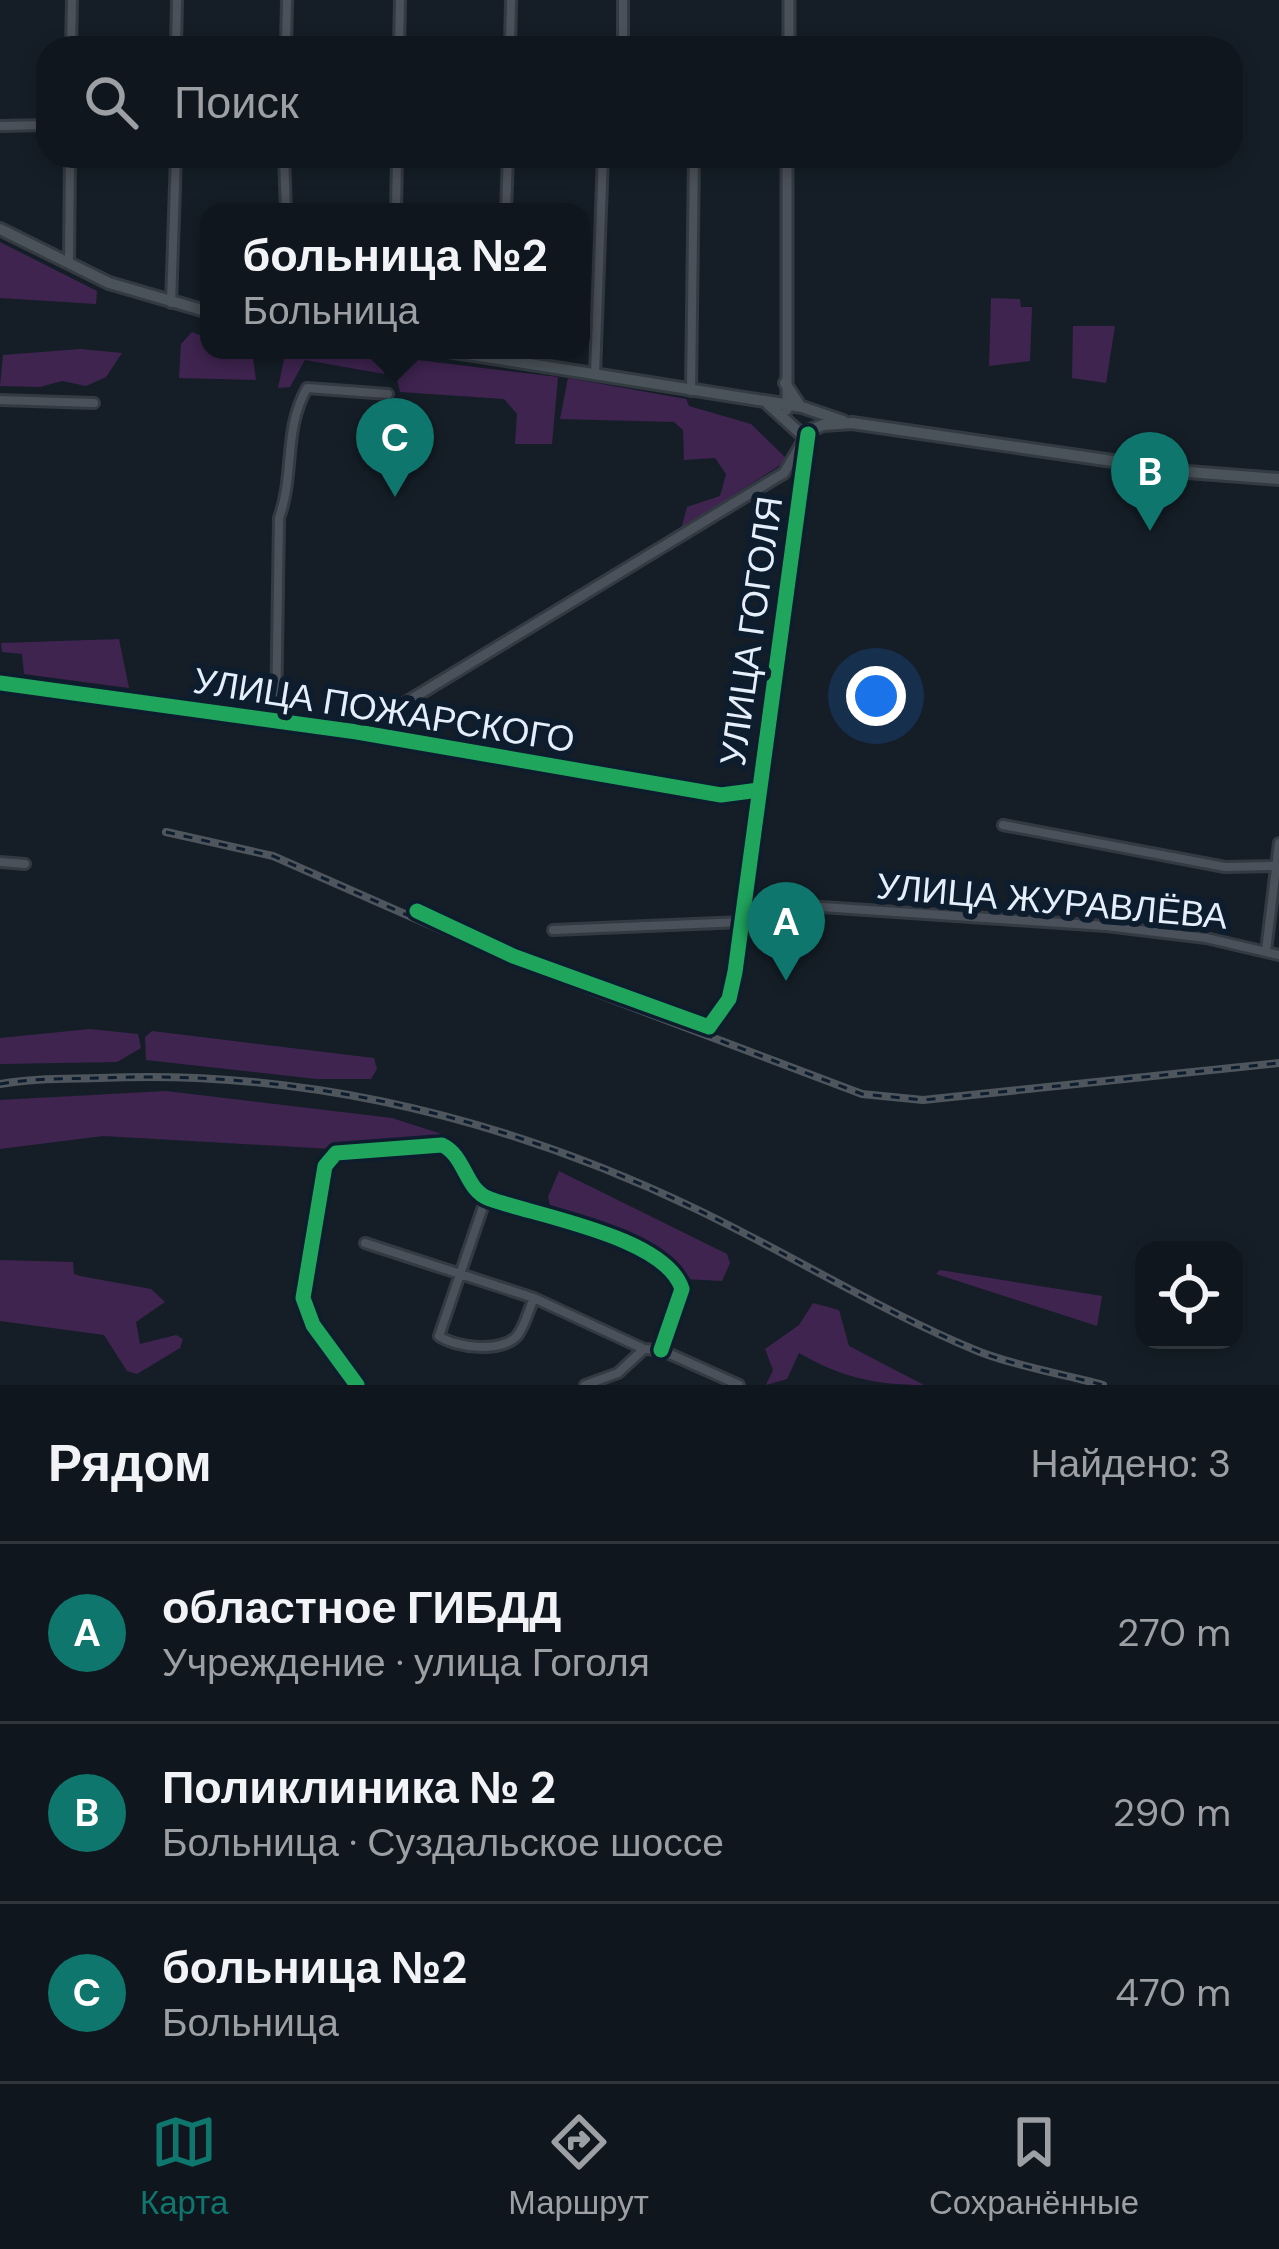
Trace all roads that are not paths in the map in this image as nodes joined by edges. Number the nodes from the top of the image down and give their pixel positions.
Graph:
1 (72, 0) edge
2 (177, 0) edge
3 (286, 0) edge
4 (400, 0) edge
5 (511, 0) edge
6 (623, 0) edge
7 (789, 0) edge
8 (71, 36) edge
9 (176, 36) edge
10 (286, 36) edge
11 (399, 36) edge
12 (510, 36) edge
13 (622, 36) edge
14 (789, 36) edge
15 (36, 125) edge
16 (0, 126) edge
17 (70, 168) edge
18 (176, 168) edge
19 (284, 168) edge
20 (397, 168) edge
21 (508, 168) edge
22 (603, 168) edge
23 (694, 168) edge
24 (787, 168) edge
25 (286, 203) edge
26 (396, 203) edge
27 (506, 203) edge
28 (0, 229) edge
29 (69, 264) junction
30 (171, 305) junction
31 (200, 310) edge
32 (517, 359) edge
33 (595, 375) junction
34 (785, 383) junction
35 (691, 391) junction
36 (388, 394) dead end
37 (0, 400) edge
38 (94, 403) dead end
39 (769, 405) junction
40 (799, 407) junction
41 (852, 424) junction
42 (790, 426) junction
43 (810, 432) junction
44 (801, 452) junction
45 (804, 464) junction
46 (1279, 479) edge
47 (0, 683) edge
48 (276, 721) junction
49 (357, 732) junction
50 (759, 790) junction
51 (1004, 825) dead end
52 (1279, 843) edge
53 (0, 862) edge
54 (26, 865) dead end
55 (1276, 866) junction
56 (746, 902) junction
57 (417, 911) dead end
58 (742, 922) junction
59 (553, 930) dead end
60 (1266, 951) junction
61 (1279, 955) edge
62 (486, 1198) junction
63 (365, 1243) dead end
64 (460, 1271) junction
65 (534, 1298) junction
66 (644, 1349) junction
67 (661, 1350) junction
68 (357, 1385) edge
69 (585, 1385) edge
70 (739, 1385) edge

1 - 8 street
2 - 9 street
3 - 10 street
4 - 11 street
5 - 12 street
6 - 13 street
7 - 14 street
15 - 16 street
17 - 29 street
18 - 30 street
19 - 25 street
20 - 26 street
21 - 27 street
22 - 33 street
23 - 35 street
24 - 34 street
28 - 29 main road
29 - 30 main road
30 - 31 main road
32 - 33 main road
33 - 35 main road
34 - 39 street
34 - 40 main road
35 - 39 main road
36 - 48 street
37 - 38 street
39 - 40 main road
39 - 42 main road
40 - 41 main road
40 - 42 main road
40 - 43 main road
41 - 43 main road
41 - 46 main road
42 - 43 main road
42 - 44 street, УЛИЦА ГОГОЛЯ
43 - 44 street
43 - 45 street, УЛИЦА ГОГОЛЯ
44 - 45 street, УЛИЦА ГОГОЛЯ
44 - 49 street
45 - 50 street, УЛИЦА ГОГОЛЯ
47 - 48 street, УЛИЦА ПОЖАРСКОГО
48 - 49 street, УЛИЦА ПОЖАРСКОГО
49 - 50 street, УЛИЦА ПОЖАРСКОГО
50 - 56 street, УЛИЦА ГОГОЛЯ
51 - 55 street
52 - 55 street
53 - 54 street
55 - 60 street
56 - 58 street, УЛИЦА ГОГОЛЯ
56 - 60 street, УЛИЦА ЖУРАВЛЁВА
57 - 58 street, УЛИЦА ГОГОЛЯ
58 - 59 street
60 - 61 street, УЛИЦА ЖУРАВЛЁВА
62 - 64 street
62 - 67 street
62 - 68 street
63 - 64 street
64 - 65 street
64 - 65 street
65 - 66 street
66 - 67 street
66 - 69 street
67 - 70 street

